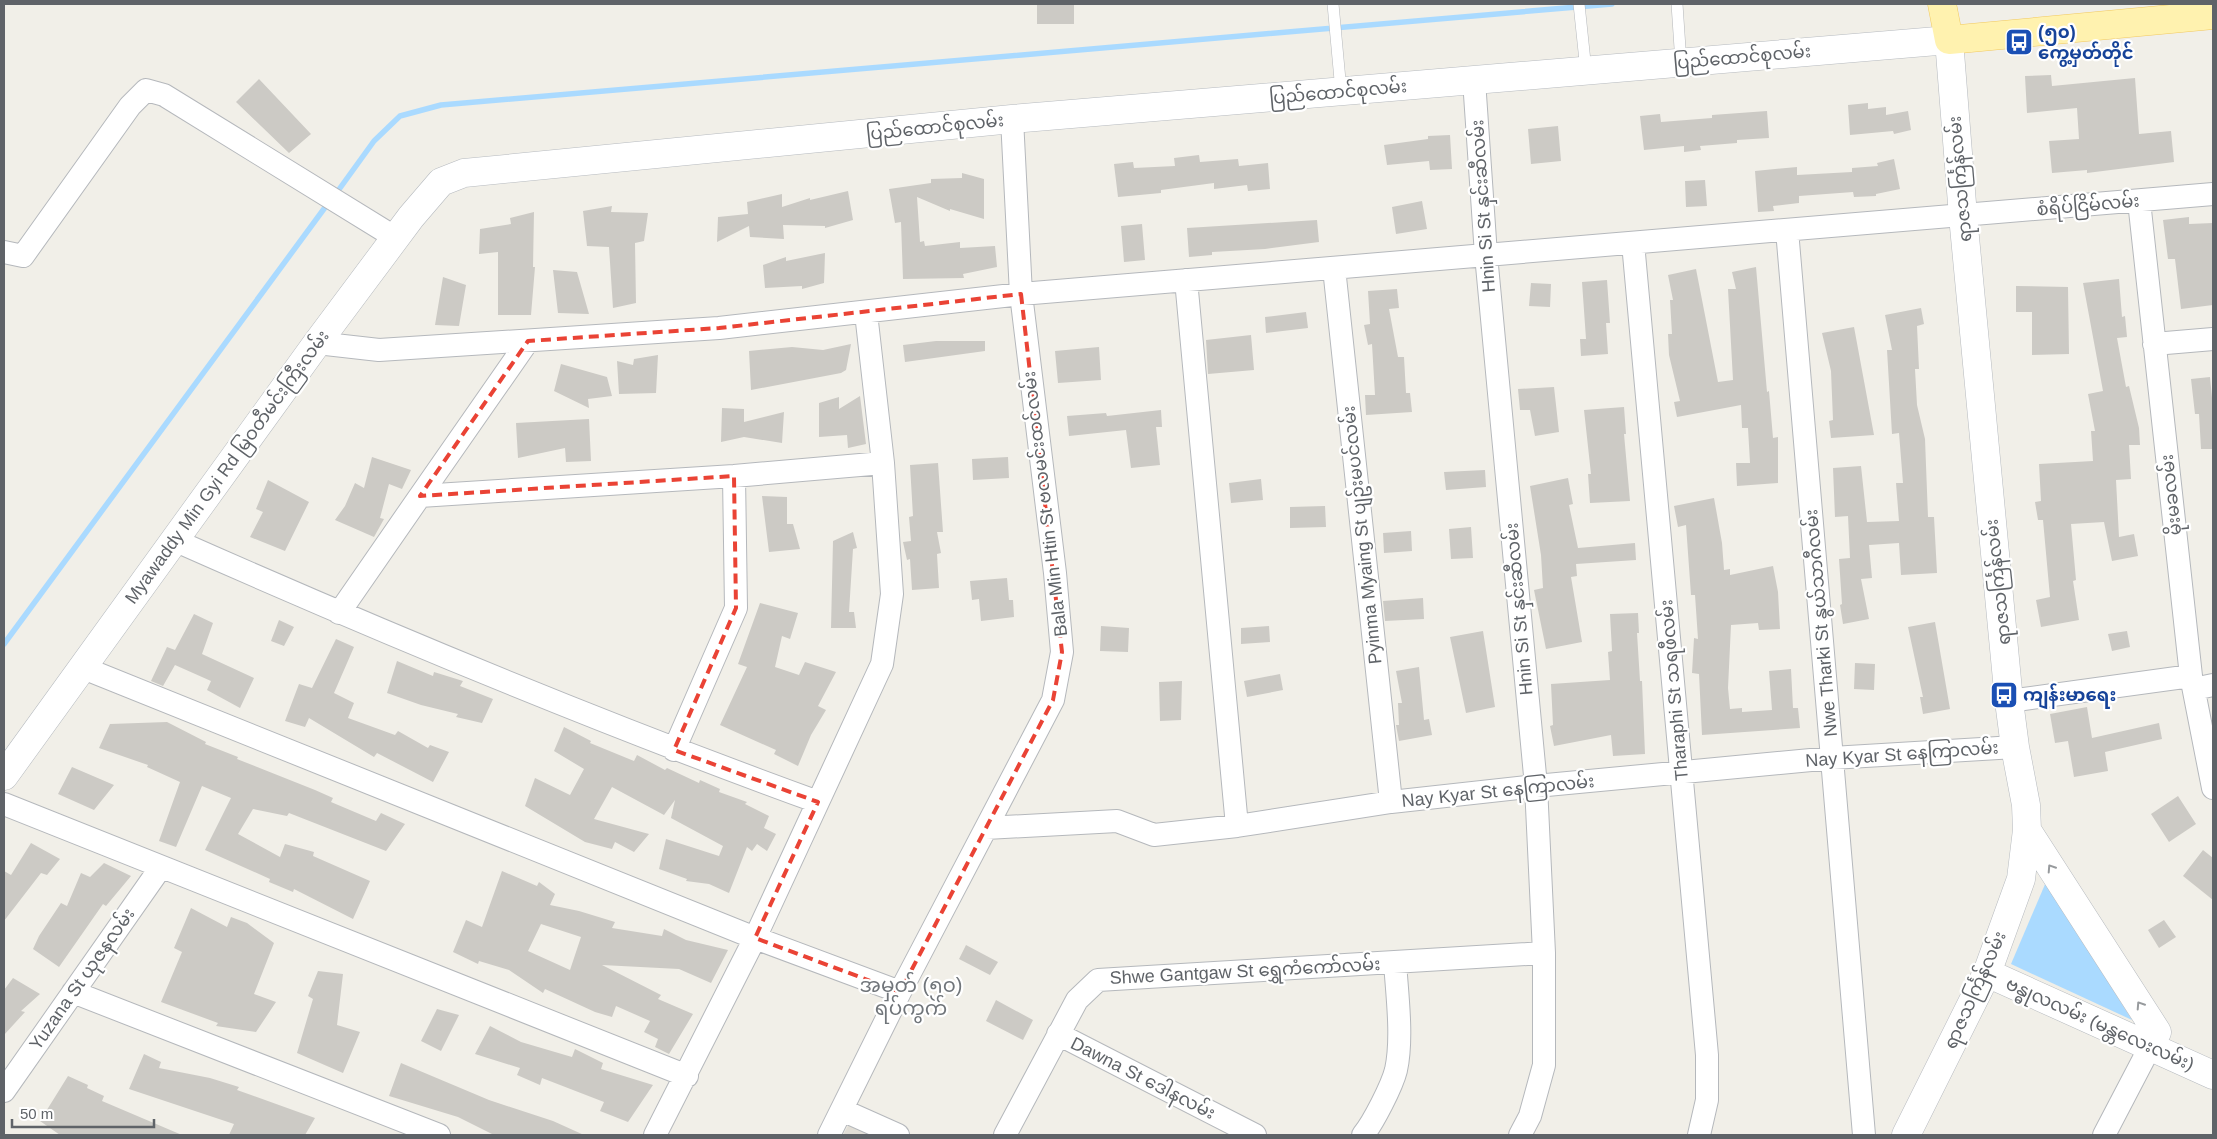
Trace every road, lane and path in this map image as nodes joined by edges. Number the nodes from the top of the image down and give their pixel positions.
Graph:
1 (1333, 4) edge
2 (1579, 4) edge
3 (1677, 4) edge
4 (1942, 4) edge
5 (2166, 12) edge
6 (2213, 15) edge
7 (1949, 40) junction
8 (1681, 63) junction
9 (1586, 71) junction
10 (1474, 80) junction
11 (1341, 91) junction
12 (1012, 119) junction
13 (464, 173) joint
14 (2213, 194) edge
15 (2138, 200) junction
16 (1963, 216) junction
17 (1787, 230) junction
18 (396, 238) junction
19 (1633, 243) junction
20 (4, 252) edge
21 (1486, 256) junction
22 (1334, 268) junction
23 (1186, 280) junction
24 (1021, 294) junction
25 (866, 313) junction
26 (2213, 339) edge
27 (528, 341) junction
28 (317, 343) junction
29 (2154, 344) junction
30 (883, 463) junction
31 (734, 476) junction
32 (420, 496) junction
33 (174, 540) junction
34 (340, 613) junction
35 (81, 667) junction
36 (2199, 683) edge
37 (2010, 701) junction
38 (2015, 747) junction
39 (674, 750) junction
40 (1832, 758) junction
41 (1681, 773) junction
42 (4, 776) edge
43 (1536, 786) junction
44 (2213, 788) edge
45 (818, 802) junction
46 (1391, 802) junction
47 (4, 804) edge
48 (1237, 826) junction
49 (986, 828) junction
50 (2027, 830) junction
51 (161, 867) junction
52 (755, 938) junction
53 (1544, 953) junction
54 (1395, 962) junction
55 (1987, 973) junction
56 (73, 992) junction
57 (900, 992) junction
58 (1058, 1034) junction
59 (2150, 1047) junction
60 (2213, 1075) edge
61 (687, 1076) junction
62 (4, 1091) edge
63 (842, 1110) junction
64 (439, 1135) edge
65 (656, 1135) edge
66 (829, 1135) edge
67 (898, 1135) edge
68 (1005, 1135) edge
69 (1255, 1135) edge
70 (1363, 1135) edge
71 (1520, 1135) edge
72 (1699, 1135) edge
73 (1864, 1135) edge
74 (1906, 1135) edge
75 (2104, 1135) edge

1 - 11 lane
2 - 9 lane
3 - 8 lane
4 - 7 main road, ရာဇသင်္ကြန်လမ်း
5 - 6 main road, ပြည်ထောင်စုလမ်း
5 - 7 main road, ပြည်ထောင်စုလမ်း
7 - 8 main road, ပြည်ထောင်စုလမ်း
7 - 16 main road, ရာဇသင်္ကြန်လမ်း
8 - 9 main road, ပြည်ထောင်စုလမ်း
9 - 10 main road, ပြည်ထောင်စုလမ်း
10 - 11 main road, ပြည်ထောင်စုလမ်း
10 - 21 street, Hnin Si St နှင်းဆီလမ်း
11 - 12 main road, ပြည်ထောင်စုလမ်း
12 - 13 main road, ပြည်ထောင်စုလမ်း
12 - 24 street, Bala Min Htin St ဗလမင်းထင်လမ်း
13 - 18 main road, Myawaddy Min Gyi Rd မြဝတီမင်းကြီးလမ်း
14 - 15 street, စံရိပ်ငြိမ်လမ်း
15 - 16 street, စံရိပ်ငြိမ်လမ်း
15 - 29 street, မိုးမခလမ်း
16 - 17 street, စံရိပ်ငြိမ်လမ်း
16 - 37 main road, ရာဇသင်္ကြန်လမ်း
17 - 19 street, စံရိပ်ငြိမ်လမ်း
17 - 40 street, Nwe Tharki St နွယ်သာဂီလမ်း
18 - 20 street
18 - 28 main road, Myawaddy Min Gyi Rd မြဝတီမင်းကြီးလမ်း
19 - 21 street, စံရိပ်ငြိမ်လမ်း
19 - 41 street, Tharaphi St သရဖီလမ်း
21 - 22 street, စံရိပ်ငြိမ်လမ်း
21 - 43 street, Hnin Si St နှင်းဆီလမ်း
22 - 23 street, စံရိပ်ငြိမ်လမ်း
22 - 46 street, Pyinma Myaing St ပျဥ်းမပင်လမ်း
23 - 24 street, စံရိပ်ငြိမ်လမ်း
23 - 48 street
24 - 25 street, စံရိပ်ငြိမ်လမ်း
24 - 49 street, Bala Min Htin St ဗလမင်းထင်လမ်း
25 - 27 street, စံရိပ်ငြိမ်လမ်း
25 - 30 street
26 - 29 street
27 - 28 street, စံရိပ်ငြိမ်လမ်း
27 - 32 street
28 - 33 main road, Myawaddy Min Gyi Rd မြဝတီမင်းကြီးလမ်း
29 - 36 street, မိုးမခလမ်း
30 - 31 street
30 - 45 street
31 - 32 street
31 - 39 street
32 - 34 street
33 - 34 street
33 - 35 main road, Myawaddy Min Gyi Rd မြဝတီမင်းကြီးလမ်း
34 - 39 street
35 - 42 main road, Myawaddy Min Gyi Rd မြဝတီမင်းကြီးလမ်း
35 - 52 street
36 - 37 street
36 - 44 street, မိုးမခလမ်း
37 - 38 main road, ရာဇသင်္ကြန်လမ်း
38 - 40 street, Nay Kyar St နေကြာလမ်း
38 - 50 main road, ရာဇသင်္ကြန်လမ်း
39 - 45 street
40 - 41 street, Nay Kyar St နေကြာလမ်း
40 - 73 street, Nwe Tharki St နွယ်သာဂီလမ်း
41 - 43 street, Nay Kyar St နေကြာလမ်း
41 - 72 street, Tharaphi St သရဖီလမ်း
43 - 46 street, Nay Kyar St နေကြာလမ်း
43 - 53 street, Hnin Si St နှင်းဆီလမ်း
45 - 52 street
46 - 48 street, Nay Kyar St နေကြာလမ်း
47 - 51 street
48 - 49 street, Nay Kyar St နေကြာလမ်း
49 - 57 street, Bala Min Htin St ဗလမင်းထင်လမ်း
50 - 55 main road, ရာဇသင်္ကြန်လမ်း
59 -> 50 main road
51 - 56 street, Yuzana St ယုဇနလမ်း
51 - 61 street
52 - 57 street
52 - 61 street
53 - 54 street, Shwe Gantgaw St ရွှေကံကော်လမ်း
53 - 71 street, Hnin Si St နှင်းဆီလမ်း
54 - 58 street, Shwe Gantgaw St ရွှေကံကော်လမ်း
54 - 70 street
55 - 59 main road, ဗန္ဓုလလမ်း (မန္တလေးလမ်း)
55 - 74 main road, ရာဇသင်္ကြန်လမ်း
56 - 62 street, Yuzana St ယုဇနလမ်း
56 - 64 street
57 - 63 street, Bala Min Htin St ဗလမင်းထင်လမ်း
58 - 68 street, Shwe Gantgaw St ရွှေကံကော်လမ်း
58 - 69 street, Dawna St ဒေါနလမ်း
59 - 60 main road, ဗန္ဓုလလမ်း (မန္တလေးလမ်း)
59 - 75 street
61 - 65 street
63 - 66 street, Bala Min Htin St ဗလမင်းထင်လမ်း
63 - 67 street

